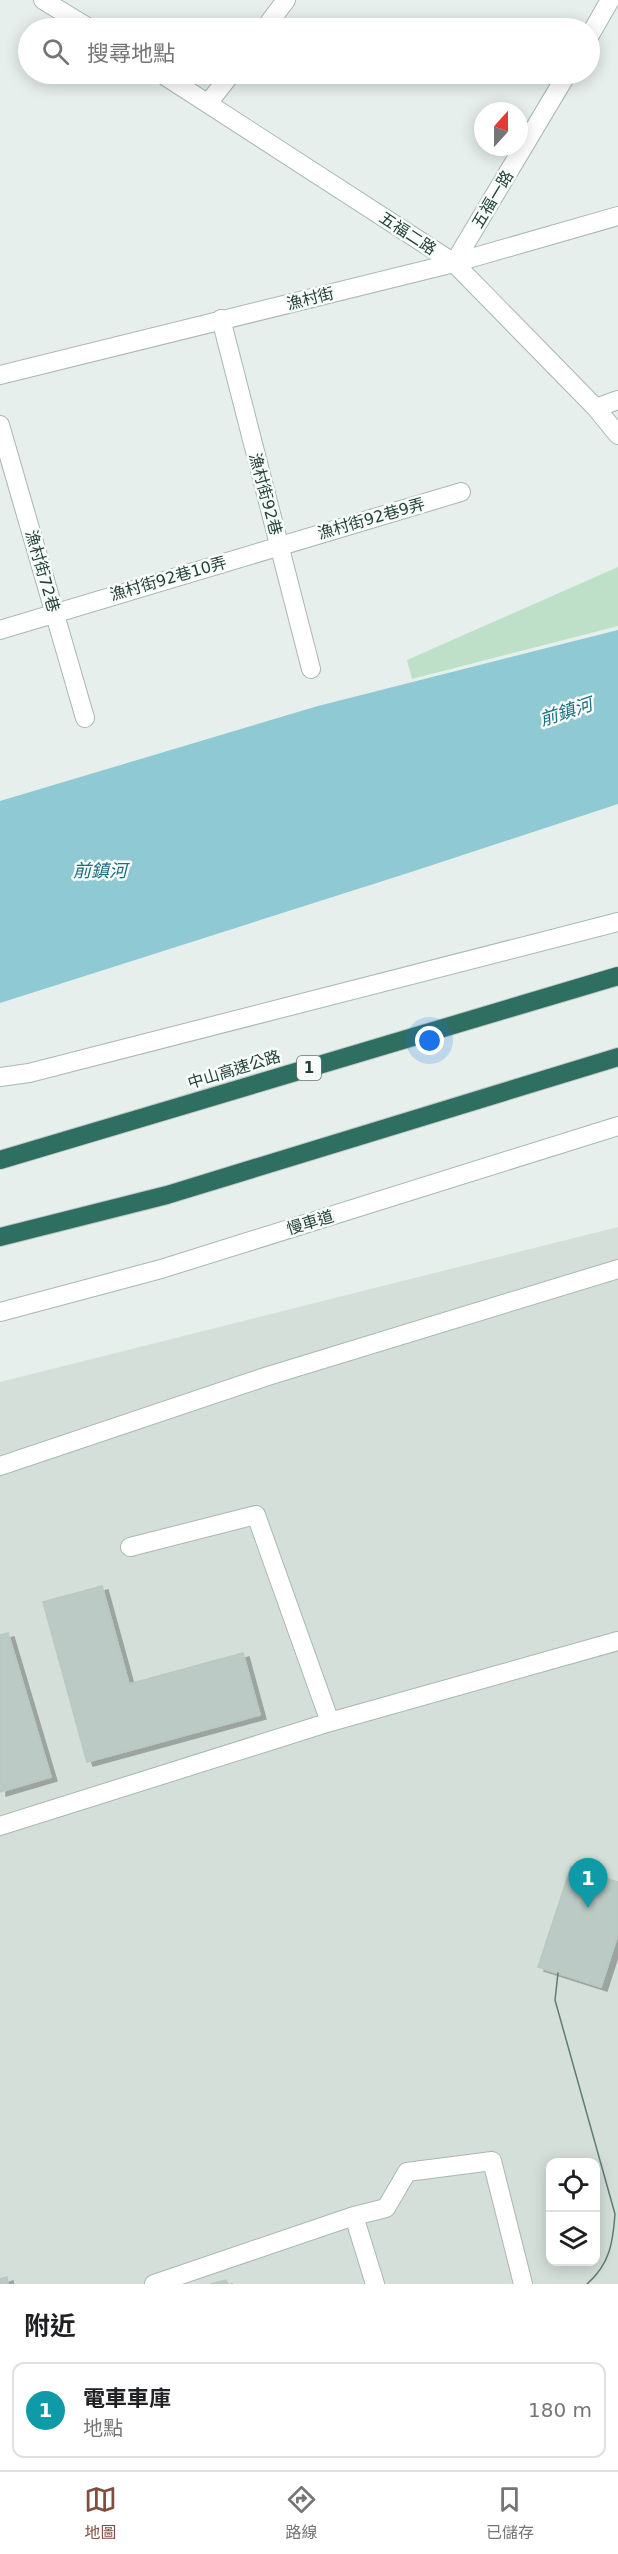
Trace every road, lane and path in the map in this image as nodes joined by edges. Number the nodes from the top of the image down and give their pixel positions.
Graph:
1 (43, 0) edge
2 (286, 0) edge
3 (610, 0) edge
4 (73, 18) edge
5 (272, 18) edge
6 (600, 18) edge
7 (179, 84) edge
8 (223, 84) edge
9 (561, 84) edge
10 (209, 102) junction
11 (618, 216) edge
12 (454, 263) junction
13 (221, 319) junction
14 (0, 375) edge
15 (618, 400) edge
16 (596, 408) junction
17 (0, 424) edge
18 (618, 435) edge
19 (461, 492) dead end
20 (280, 545) junction
21 (56, 612) junction
22 (0, 630) edge
23 (311, 669) dead end
24 (85, 718) dead end
25 (618, 921) edge
26 (618, 976) edge
27 (618, 1057) edge
28 (28, 1072) junction
29 (0, 1077) edge
30 (0, 1086) edge
31 (618, 1126) edge
32 (100, 1130) junction
33 (0, 1150) edge
34 (0, 1160) edge
35 (166, 1195) junction
36 (0, 1237) edge
37 (0, 1249) edge
38 (161, 1269) junction
39 (618, 1269) edge
40 (0, 1311) edge
41 (0, 1319) edge
42 (0, 1466) edge
43 (130, 1547) dead end
44 (618, 1641) edge
45 (330, 1722) junction
46 (0, 1826) edge
47 (354, 2216) junction
48 (154, 2284) edge
49 (375, 2284) edge
50 (523, 2284) edge

1 - 4 street
2 - 5 street
3 - 6 street
7 - 10 street, 五福二路
8 - 10 street
9 - 12 street, 五福一路
10 - 12 street, 五福二路
11 - 12 street, 漁村街
12 - 13 street, 漁村街
12 - 16 street, 五福二路
13 - 14 street, 漁村街
13 - 20 street, 漁村街92巷
15 - 16 street
16 - 18 street, 五福二路
17 - 21 street, 漁村街72巷
19 - 20 street, 漁村街92巷9弄
20 - 21 street, 漁村街92巷10弄
20 - 23 street, 漁村街92巷
21 - 22 street, 漁村街92巷10弄
21 - 24 street, 漁村街72巷
25 - 28 street
26 - 32 highway, 中山高速公路 / 1
27 - 35 highway
28 - 29 street
28 - 30 street
31 - 38 street, 慢車道
32 - 33 highway
32 - 34 highway, 中山高速公路 / 1
35 - 36 highway
35 - 37 highway
38 - 40 street, 慢車道
38 - 41 street
39 - 42 street
43 - 45 street
44 - 45 street
45 - 46 street
47 - 48 street
47 - 49 street
47 - 50 street

